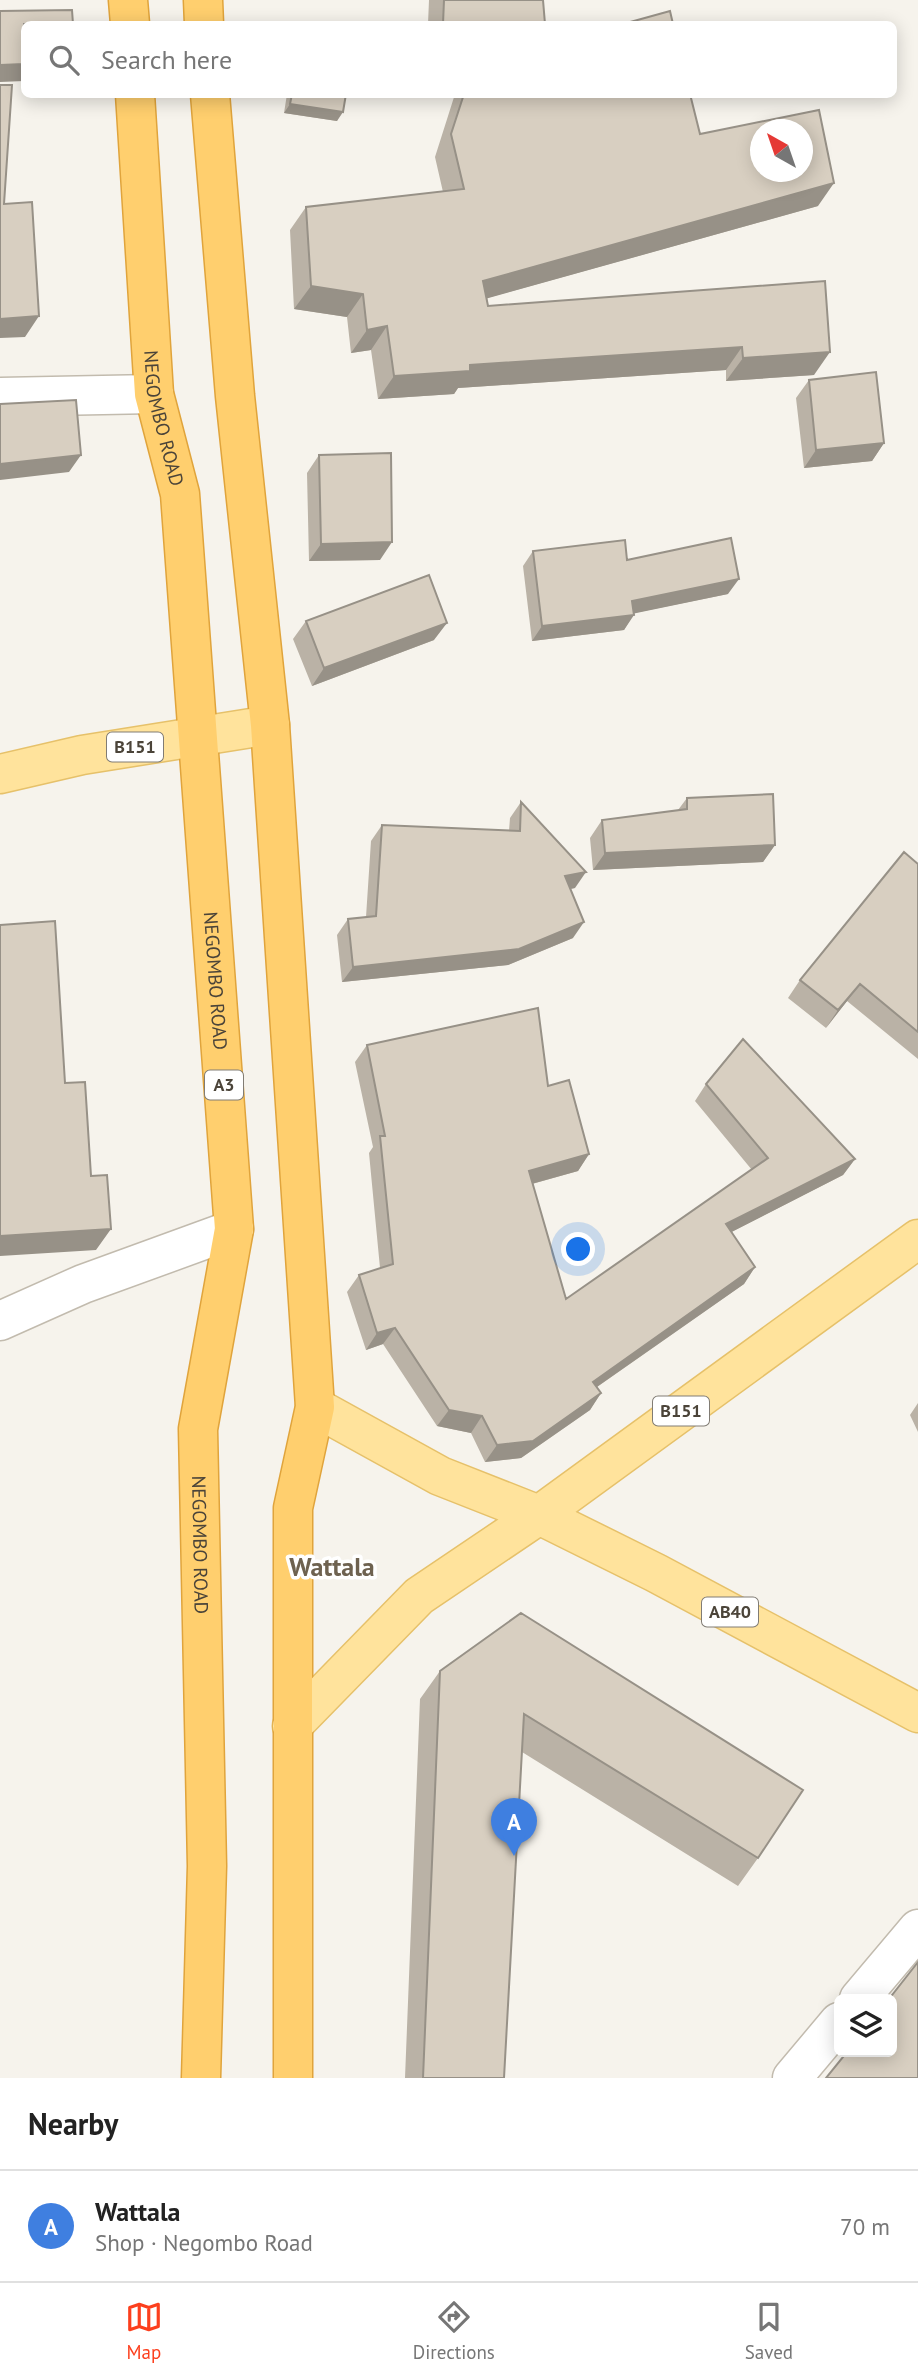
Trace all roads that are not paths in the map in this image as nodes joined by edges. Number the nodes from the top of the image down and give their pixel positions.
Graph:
1 (128, 0) edge
2 (203, 0) edge
3 (130, 21) edge
4 (204, 21) edge
5 (135, 98) edge
6 (210, 98) edge
7 (154, 394) junction
8 (0, 397) edge
9 (271, 725) junction
10 (199, 736) junction
11 (0, 774) edge
12 (234, 1229) junction
13 (918, 1239) edge
14 (0, 1321) edge
15 (315, 1407) junction
16 (539, 1515) junction
17 (918, 1713) edge
18 (292, 1726) junction
19 (918, 1929) edge
20 (863, 1994) edge
21 (834, 2028) edge
22 (201, 2078) edge
23 (293, 2078) edge
24 (792, 2078) edge

1 - 3 highway
2 - 4 highway
5 - 7 highway, NEGOMBO ROAD / A3
6 - 9 highway
7 - 8 street
7 - 10 highway, NEGOMBO ROAD / A3
9 - 10 main road, B151
9 - 15 highway
10 - 11 main road, B151
10 - 12 highway, NEGOMBO ROAD / A3
12 - 14 street
12 - 22 highway, NEGOMBO ROAD / A3
13 - 16 main road, B151
15 - 16 main road
15 - 18 highway
16 - 17 main road, AB40
16 - 18 main road
18 - 23 highway
19 - 20 street
21 - 24 street

